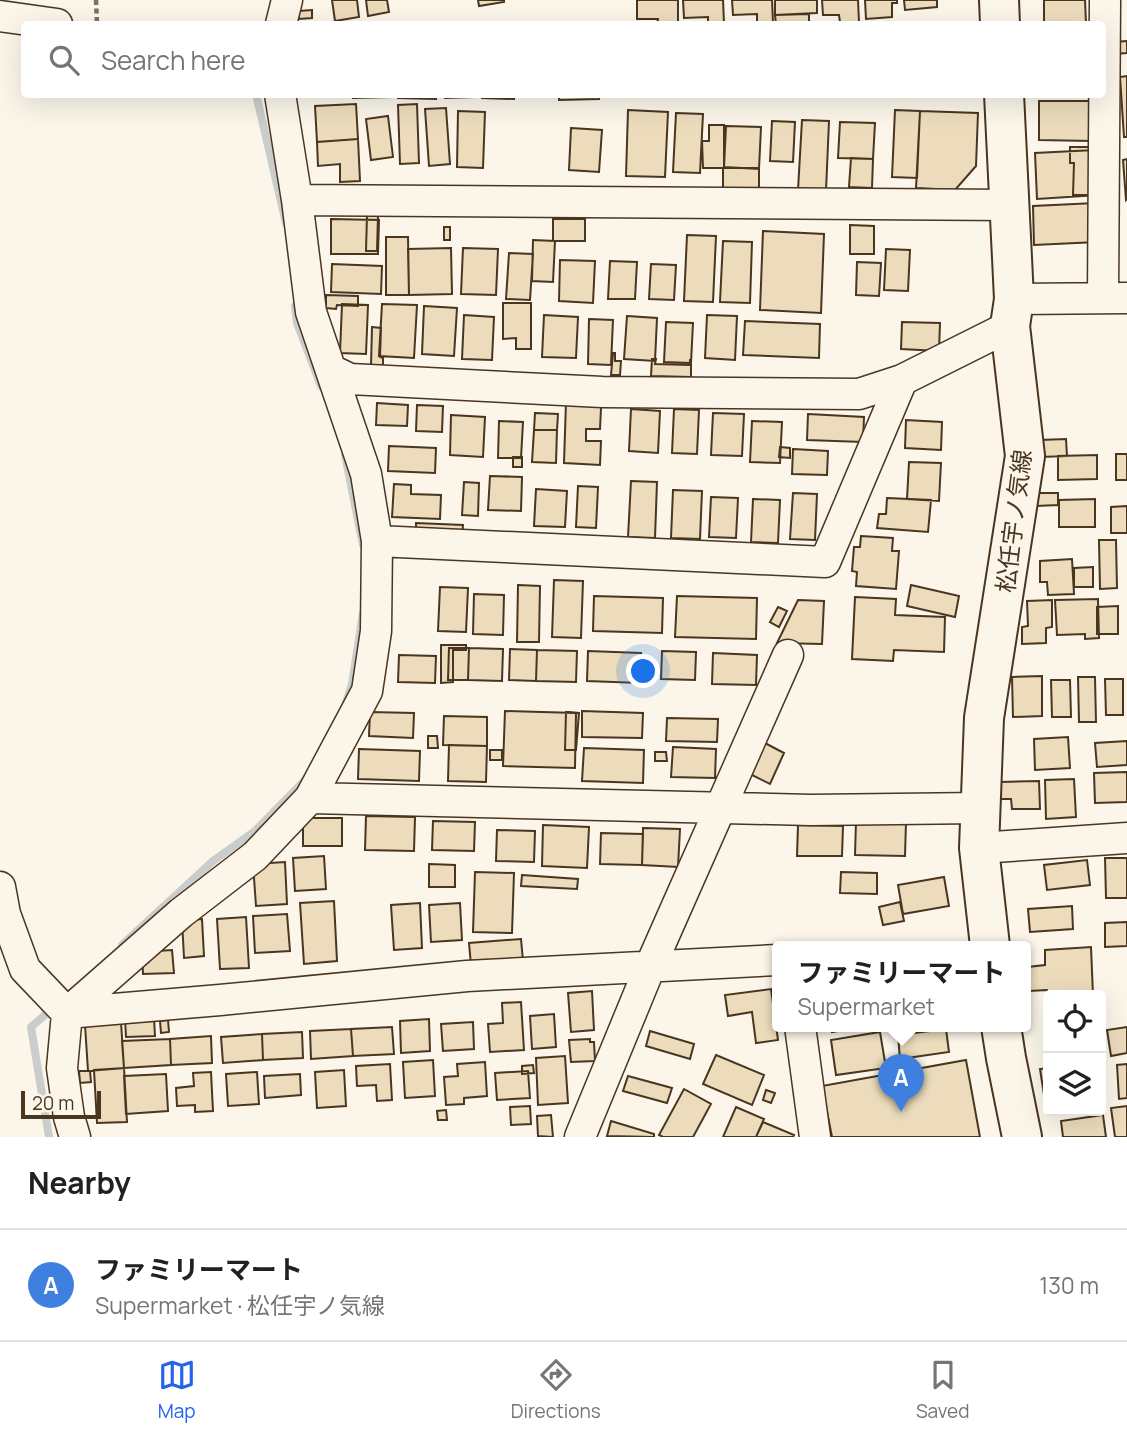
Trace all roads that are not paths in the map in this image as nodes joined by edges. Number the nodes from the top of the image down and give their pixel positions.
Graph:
1 (287, 0) edge
2 (999, 0) edge
3 (1105, 0) edge
4 (0, 16) edge
5 (36, 21) edge
6 (283, 21) edge
7 (1000, 21) edge
8 (1106, 21) edge
9 (1106, 30) edge
10 (281, 98) edge
11 (1004, 98) edge
12 (297, 200) junction
13 (1009, 205) junction
14 (1115, 298) edge
15 (1012, 313) junction
16 (331, 369) junction
17 (902, 380) junction
18 (377, 541) junction
19 (788, 655) dead end
20 (310, 798) junction
21 (720, 808) junction
22 (980, 808) junction
23 (1127, 838) edge
24 (979, 848) junction
25 (0, 887) edge
26 (989, 941) edge
27 (772, 960) edge
28 (650, 967) junction
29 (59, 1005) junction
30 (801, 1032) edge
31 (1002, 1032) edge
32 (75, 1137) edge
33 (580, 1137) edge
34 (815, 1137) edge
35 (1022, 1137) edge

1 - 6 street
2 - 7 main road
3 - 8 street
4 - 5 street
9 - 14 street
10 - 12 street
11 - 13 main road, 松任宇ノ気線
12 - 13 street
12 - 16 street
13 - 15 main road, 松任宇ノ気線
14 - 15 street
15 - 17 street
15 - 22 main road, 松任宇ノ気線
16 - 17 street
16 - 18 street
17 - 18 street
18 - 20 street
19 - 21 street
20 - 21 street
20 - 29 street
21 - 22 street
21 - 28 street
22 - 24 main road, 松任宇ノ気線
23 - 24 street
24 - 26 main road, 松任宇ノ気線
25 - 29 street
27 - 28 street
28 - 29 street
28 - 33 street
29 - 32 street
30 - 34 street
31 - 35 main road

